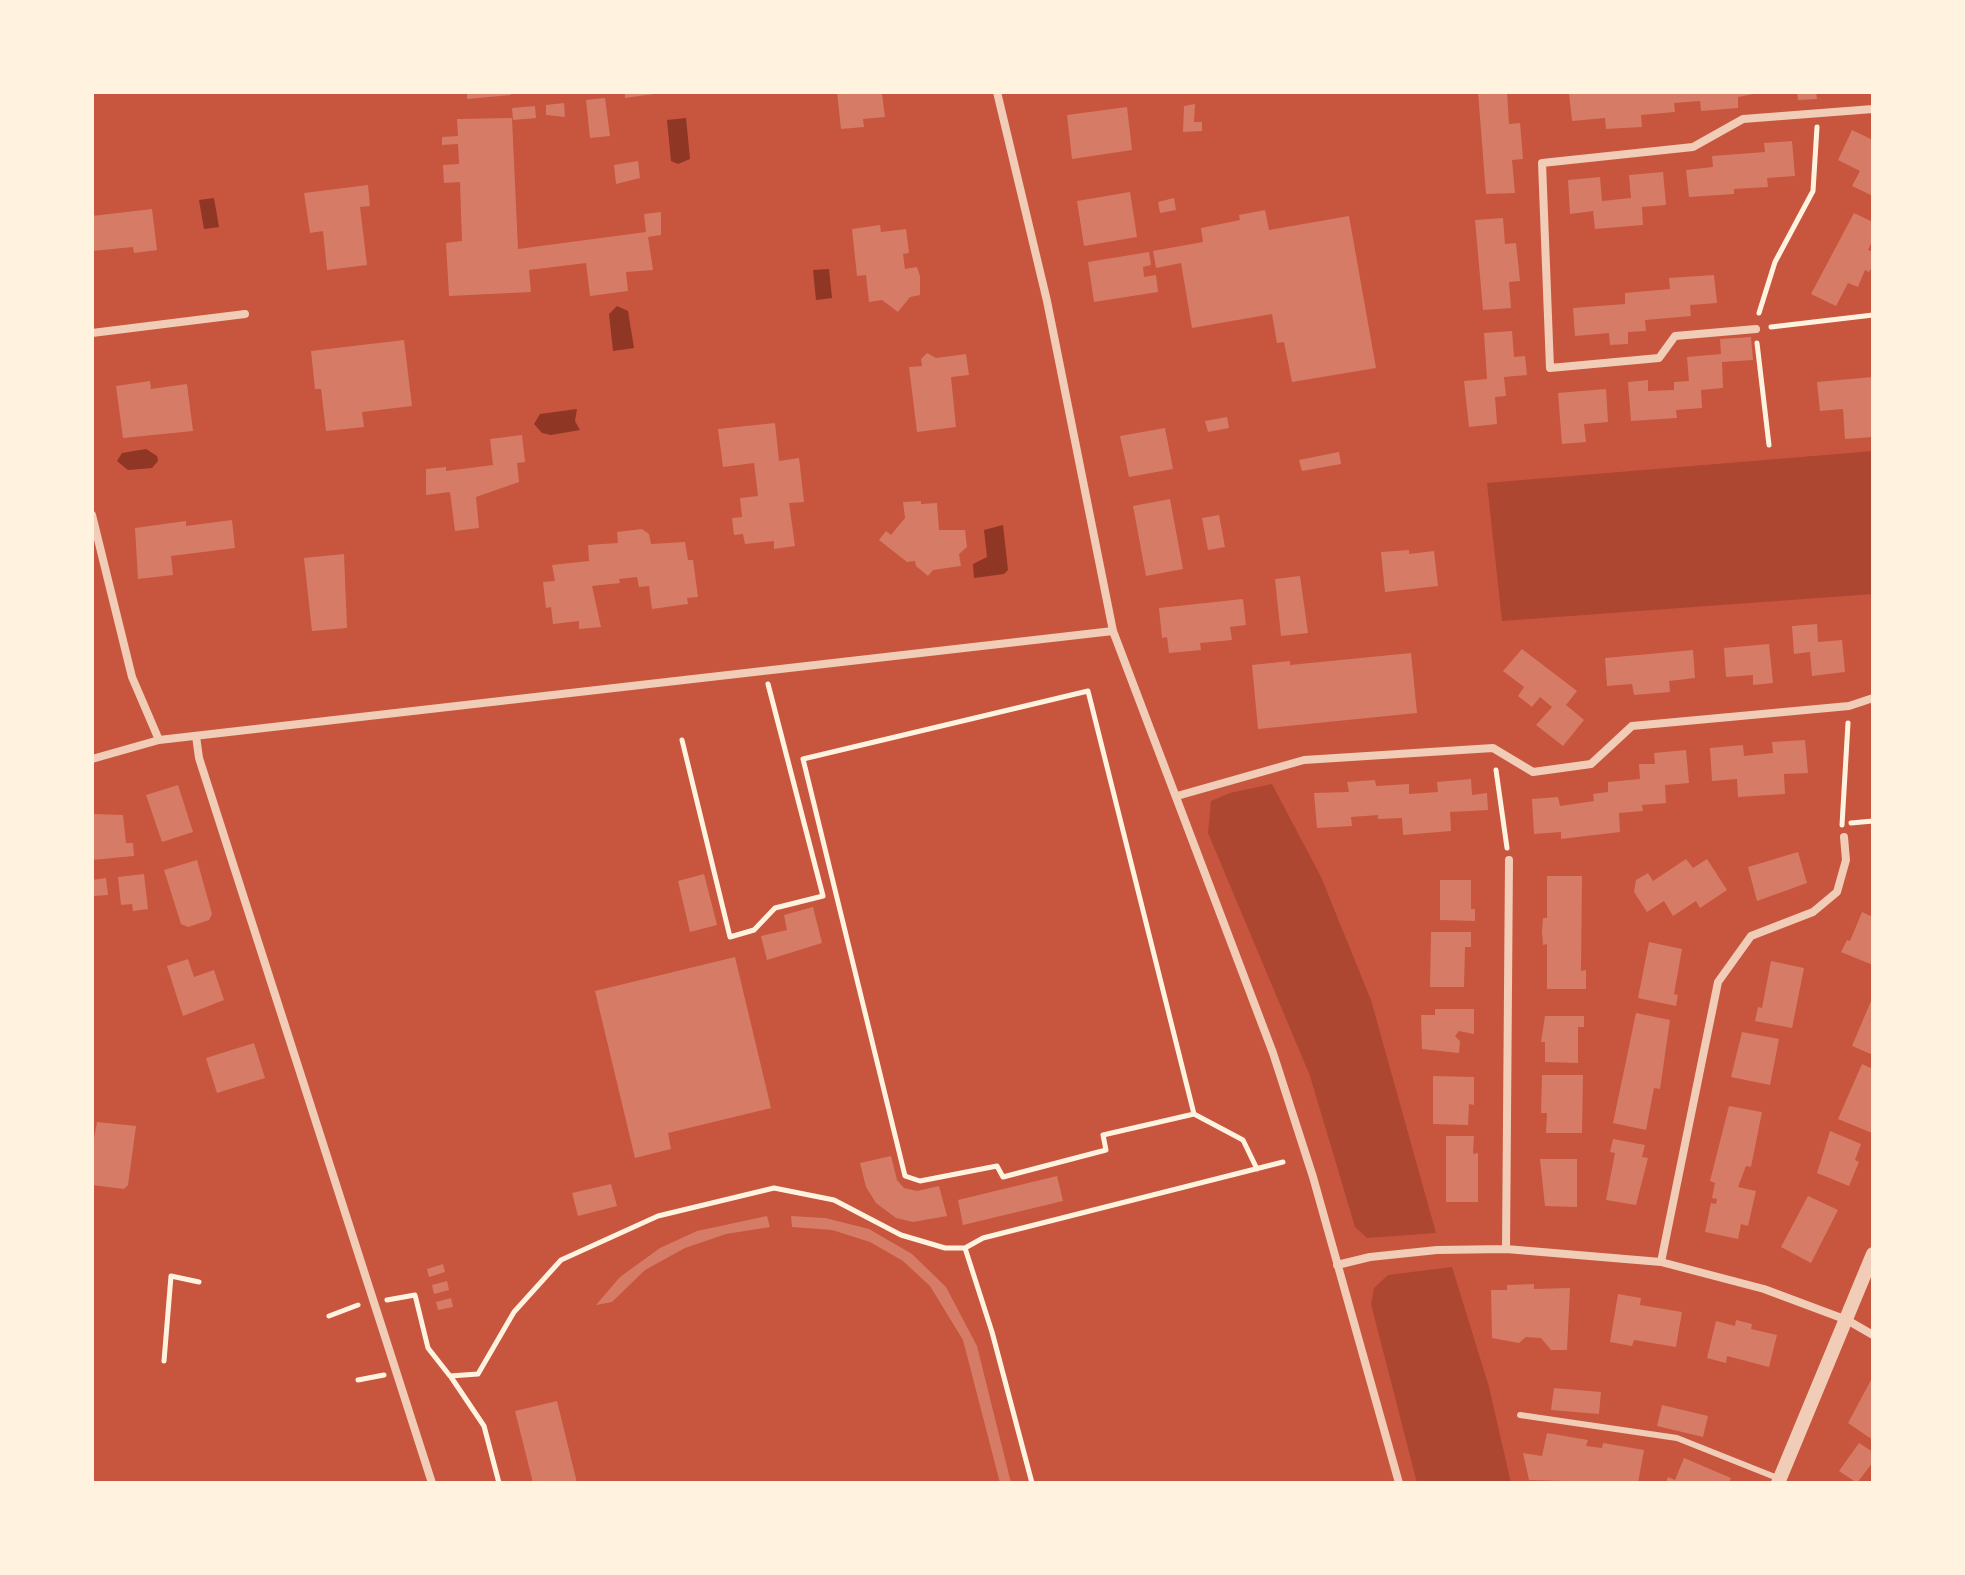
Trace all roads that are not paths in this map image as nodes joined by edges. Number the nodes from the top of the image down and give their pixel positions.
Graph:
1 (997, 92) edge
2 (1873, 109) edge
3 (245, 314) dead end
4 (1756, 329) road end
5 (92, 333) edge
6 (92, 515) edge
7 (1113, 631) junction
8 (1873, 698) edge
9 (196, 736) junction
10 (159, 740) junction
11 (92, 759) edge
12 (1177, 796) junction
13 (1844, 837) road end
14 (1509, 860) road end
15 (1506, 1249) junction
16 (1873, 1254) edge
17 (1661, 1262) junction
18 (1337, 1265) junction
19 (1847, 1320) junction
20 (1873, 1335) edge
21 (1520, 1415) dead end
22 (1779, 1481) edge
23 (432, 1483) edge
24 (1399, 1483) edge

1 - 7 street
2 - 4 street
3 - 5 street
6 - 10 street
7 - 9 street
7 - 12 street
8 - 12 street
9 - 10 street
9 - 23 street
10 - 11 street
12 - 18 street
13 - 17 street
14 - 15 street
15 - 17 street
15 - 18 street
16 - 19 street
17 - 19 street
18 - 24 street
19 - 20 street
19 - 22 street
21 - 22 lane

